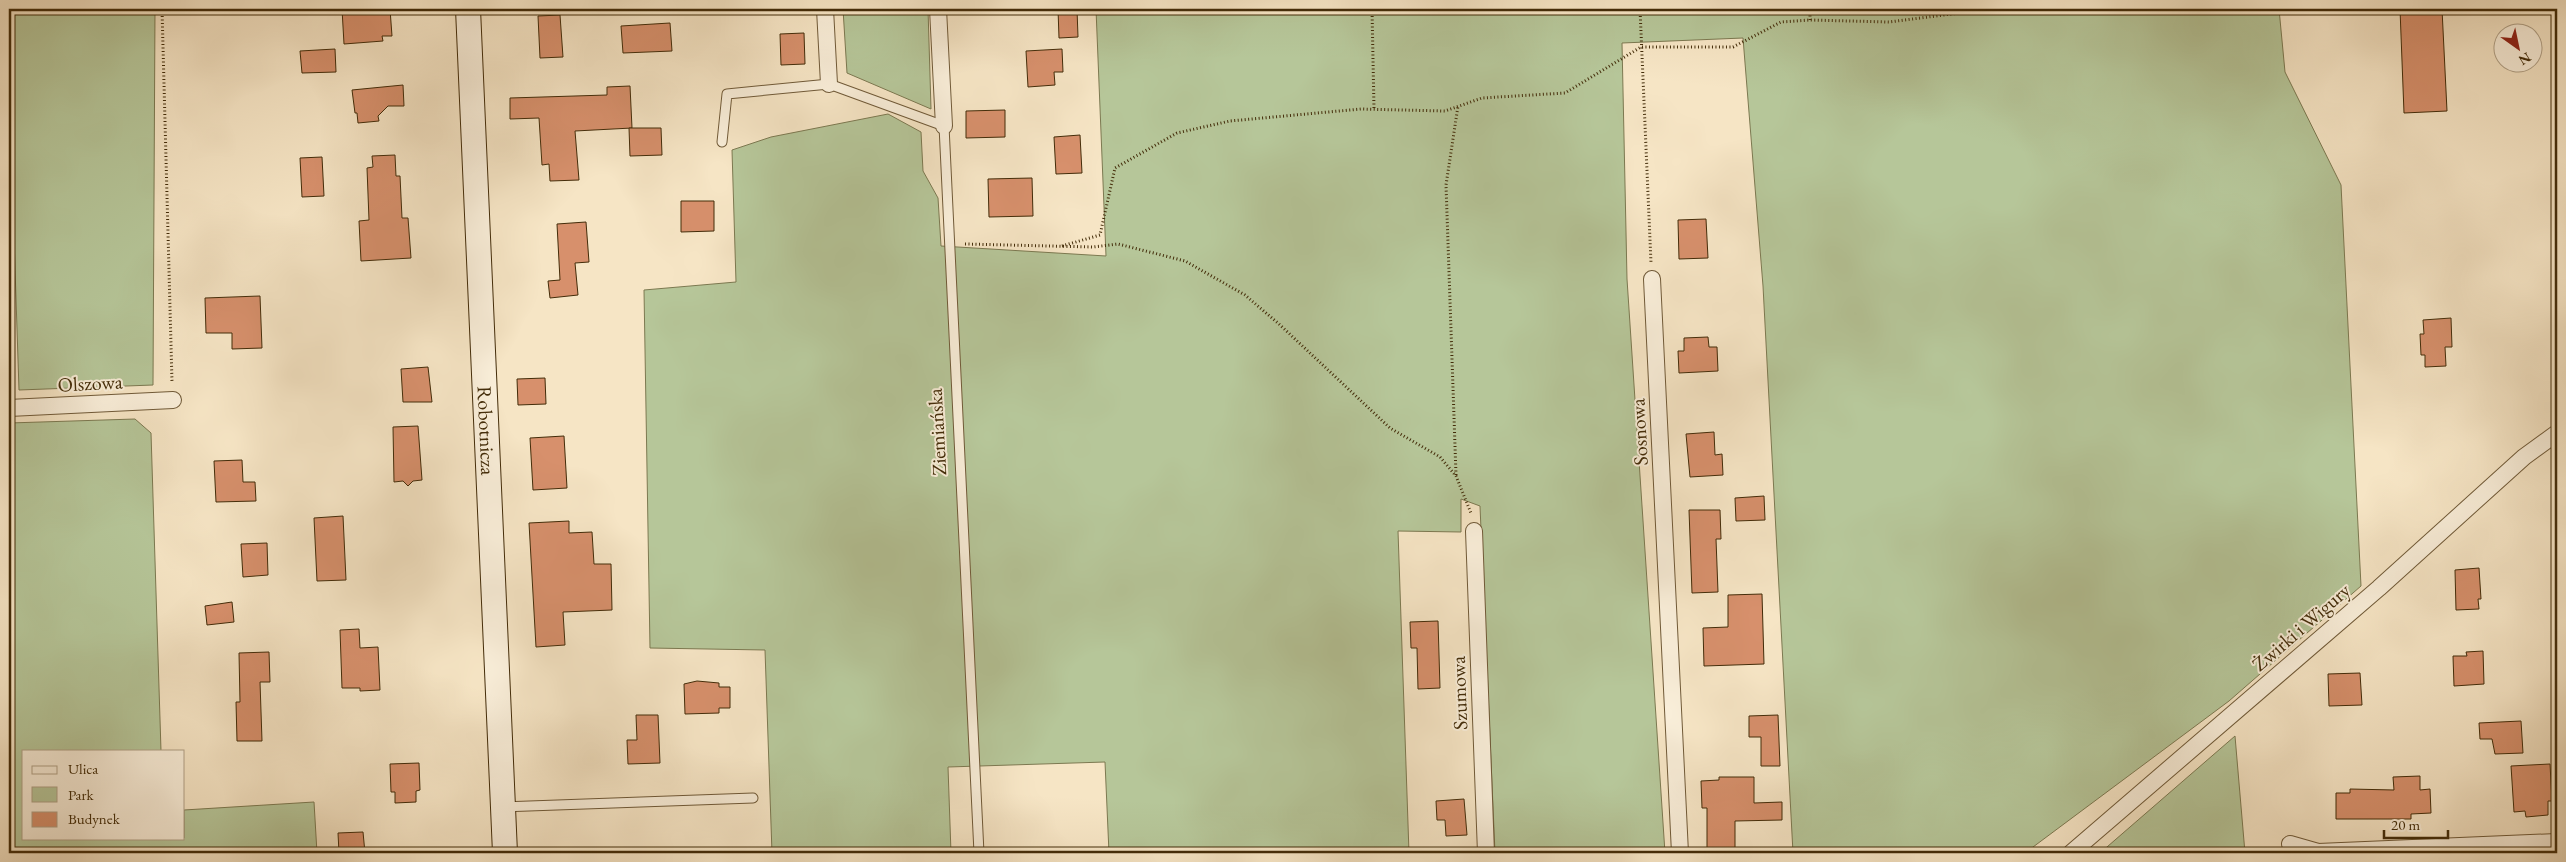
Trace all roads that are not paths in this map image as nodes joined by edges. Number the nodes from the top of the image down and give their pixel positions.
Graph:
1 (468, 9) edge
2 (825, 9) edge
3 (938, 9) edge
4 (829, 84) junction
5 (944, 126) junction
6 (722, 142) dead end
7 (1652, 279) road end
8 (172, 400) road end
9 (9, 408) edge
10 (2557, 432) edge
11 (1474, 531) road end
12 (753, 798) dead end
13 (503, 807) junction
14 (2557, 842) edge
15 (2290, 844) dead end
16 (505, 853) edge
17 (979, 853) edge
18 (1486, 853) edge
19 (1680, 853) edge
20 (2071, 853) edge

1 - 13 street, Robotnicza
2 - 4 street
3 - 5 street, Ziemiańska
4 - 5 lane
4 - 6 lane
5 - 17 lane, Ziemiańska
7 - 19 street, Sosnowa
8 - 9 street, Olszowa
10 - 20 street, Żwirki i Wigury
11 - 18 street, Szumowa
12 - 13 lane
13 - 16 street, Robotnicza
14 - 15 street

